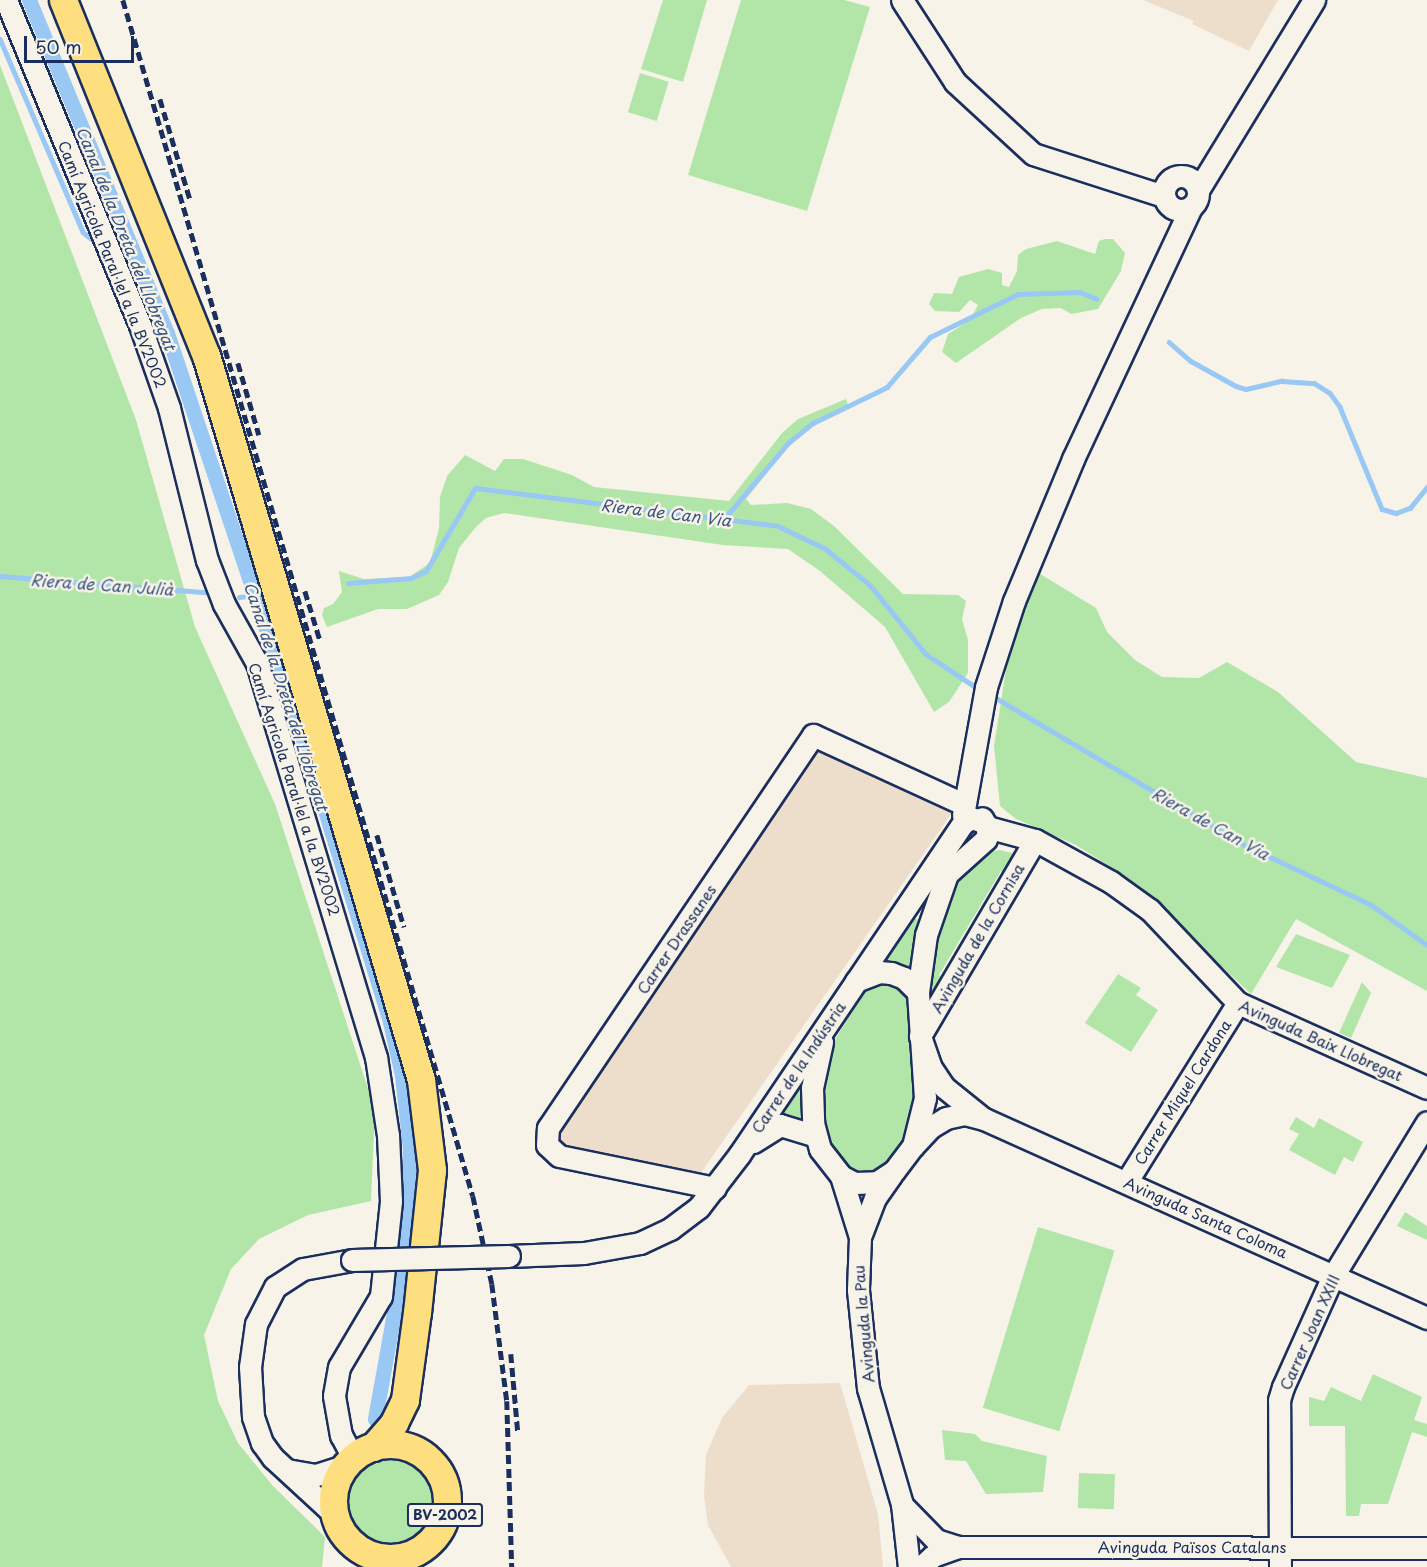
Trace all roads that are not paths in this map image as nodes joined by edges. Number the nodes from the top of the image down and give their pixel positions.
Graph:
1 (6, 0) edge
2 (63, 0) edge
3 (902, 0) edge
4 (1314, 0) edge
5 (1227, 142) junction
6 (1181, 177) junction
7 (1195, 199) junction
8 (1166, 200) junction
9 (1172, 252) junction
10 (813, 735) joint
11 (971, 821) junction
12 (1035, 840) junction
13 (856, 981) junction
14 (918, 992) junction
15 (1238, 1003) junction
16 (826, 1027) junction
17 (920, 1036) junction
18 (1427, 1088) edge
19 (984, 1119) junction
20 (1427, 1122) edge
21 (815, 1136) junction
22 (913, 1146) junction
23 (741, 1152) junction
24 (894, 1171) junction
25 (841, 1176) junction
26 (1126, 1181) junction
27 (715, 1188) junction
28 (860, 1237) junction
29 (1333, 1276) junction
30 (1427, 1318) edge
31 (405, 1400) junction
32 (357, 1457) junction
33 (428, 1458) junction
34 (286, 1470) junction
35 (902, 1504) junction
36 (334, 1514) junction
37 (958, 1547) junction
38 (1427, 1548) edge
39 (358, 1557) edge
40 (1125, 1557) edge
41 (1281, 1557) edge
42 (398, 1562) edge
43 (909, 1567) edge
44 (921, 1567) edge

1 - 32 street, Camí Agricola Paral·lel a la BV2002
2 - 31 main road, BV-2002
3 - 8 street
4 - 5 street
5 - 6 street
5 - 7 street
6 - 7 street
6 - 8 street
7 - 8 street
7 - 9 street
8 - 9 street
9 - 11 street
10 - 11 street, Avinguda Baix Llobregat
10 - 27 street, Carrer Drassanes
11 - 12 street, Avinguda Baix Llobregat
11 - 13 street, Carrer de la Indústria
11 - 14 street
12 - 15 street, Avinguda Baix Llobregat
12 - 17 street, Avinguda de la Cornisa
13 - 14 street
13 - 16 street, Carrer de la Indústria
14 - 17 street
15 - 18 street, Avinguda Baix Llobregat
15 - 26 street, Carrer Miquel Cardona
16 - 21 street
16 - 23 street, Carrer de la Indústria
17 - 19 street, Avinguda Santa Coloma
17 - 22 street
19 - 22 street, Avinguda Santa Coloma
19 - 26 street, Avinguda Santa Coloma
20 - 29 street, Carrer Joan XXIII
21 - 23 street
21 - 25 street, Avinguda la Pau
22 - 24 street, Avinguda Santa Coloma
23 - 27 street, Carrer de la Indústria
24 - 25 street
24 - 28 street, Avinguda Santa Coloma
25 - 28 street, Avinguda la Pau
26 - 29 street, Avinguda Santa Coloma
27 - 34 street, Carrer de la Indústria, bridge
28 - 35 street, Avinguda la Pau
29 - 30 street, Avinguda Santa Coloma
29 - 41 street, Carrer Joan XXIII
31 - 32 main road, BV-2002
31 - 33 main road, BV-2002
32 - 33 main road
32 - 34 street
32 - 36 main road, BV-2002
33 - 42 main road, BV-2002
34 - 36 street, Carrer de la Indústria
35 - 37 street, Avinguda Països Catalans
35 - 43 street, Avinguda la Pau
36 - 39 main road, BV-2002
37 - 40 street, Avinguda Països Catalans
37 - 44 street, Avinguda Països Catalans
38 - 41 street, Avinguda Països Catalans
39 - 42 main road, BV-2002
40 - 41 street, Avinguda Països Catalans

